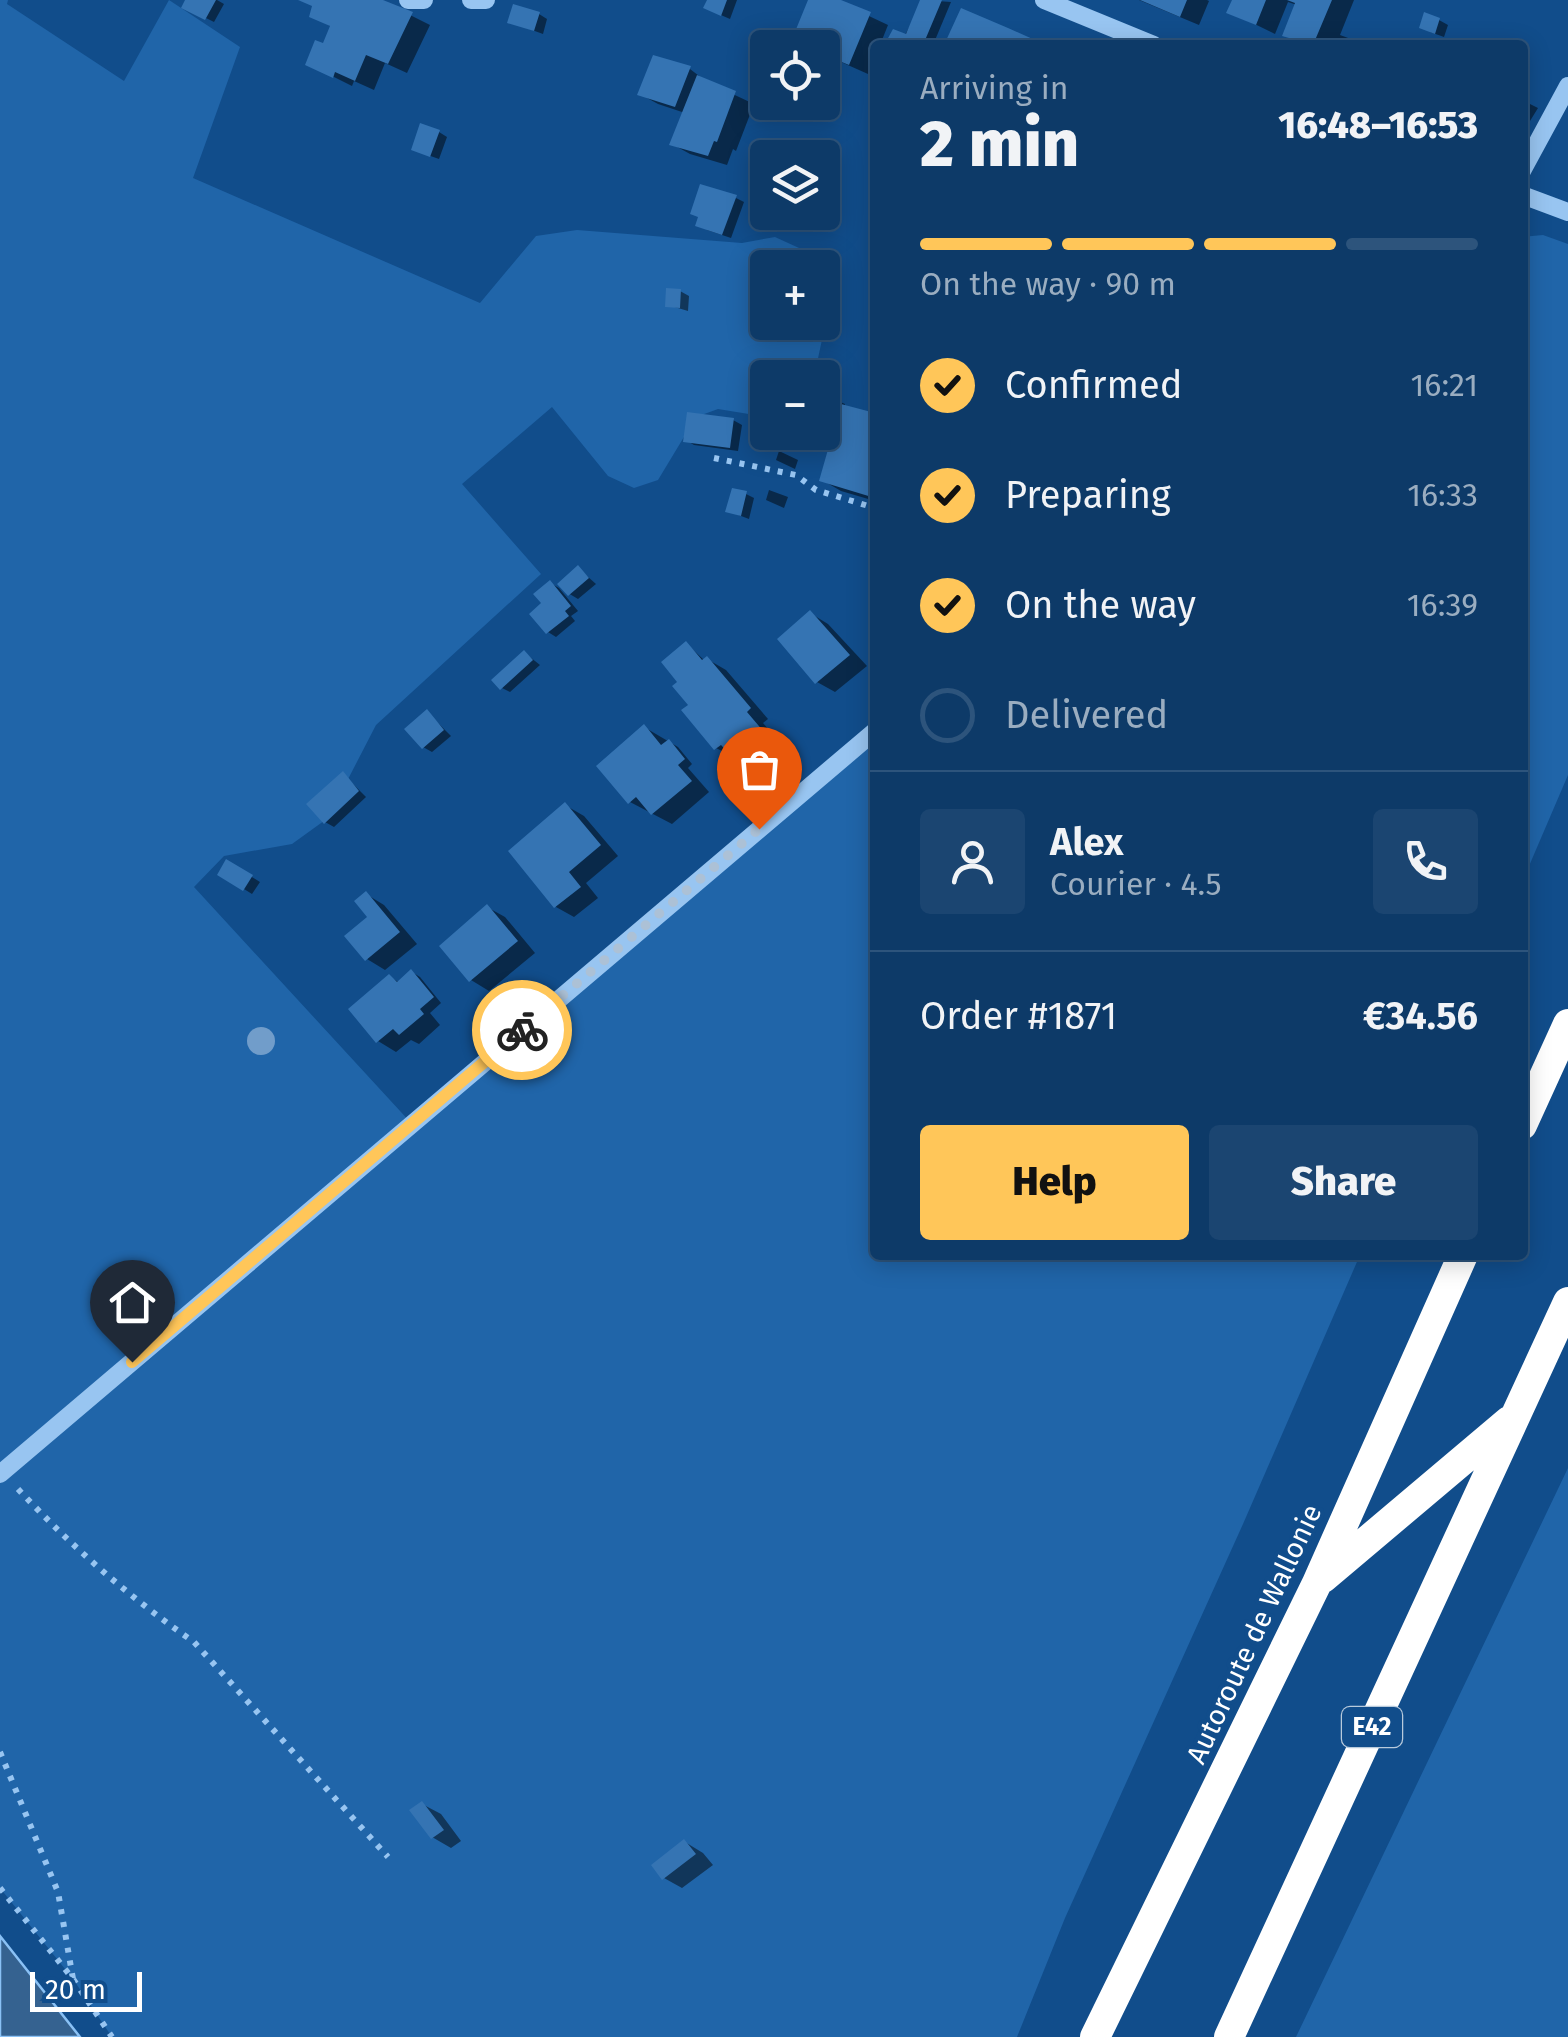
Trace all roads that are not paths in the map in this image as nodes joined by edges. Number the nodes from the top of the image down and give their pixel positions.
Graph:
1 (408, 0) edge
2 (424, 0) edge
3 (471, 0) edge
4 (486, 0) edge
5 (1044, 0) edge
6 (1142, 40) edge
7 (1568, 86) edge
8 (1528, 160) edge
9 (1528, 197) edge
10 (1568, 212) edge
11 (870, 735) edge
12 (1568, 1024) edge
13 (1528, 1111) edge
14 (1461, 1260) edge
15 (1568, 1302) edge
16 (1568, 1326) edge
17 (1515, 1416) junction
18 (1, 1473) edge
19 (1316, 1584) junction
20 (1095, 2037) edge
21 (1230, 2037) edge

1 - 2 street
3 - 4 street
5 - 6 street
7 - 8 street
9 - 10 street
11 - 18 street
12 - 13 highway
14 - 19 highway, Autoroute de Wallonie
15 - 17 highway, E42
16 - 17 highway
17 - 19 highway
17 - 21 highway, E42
19 - 20 highway, Autoroute de Wallonie

